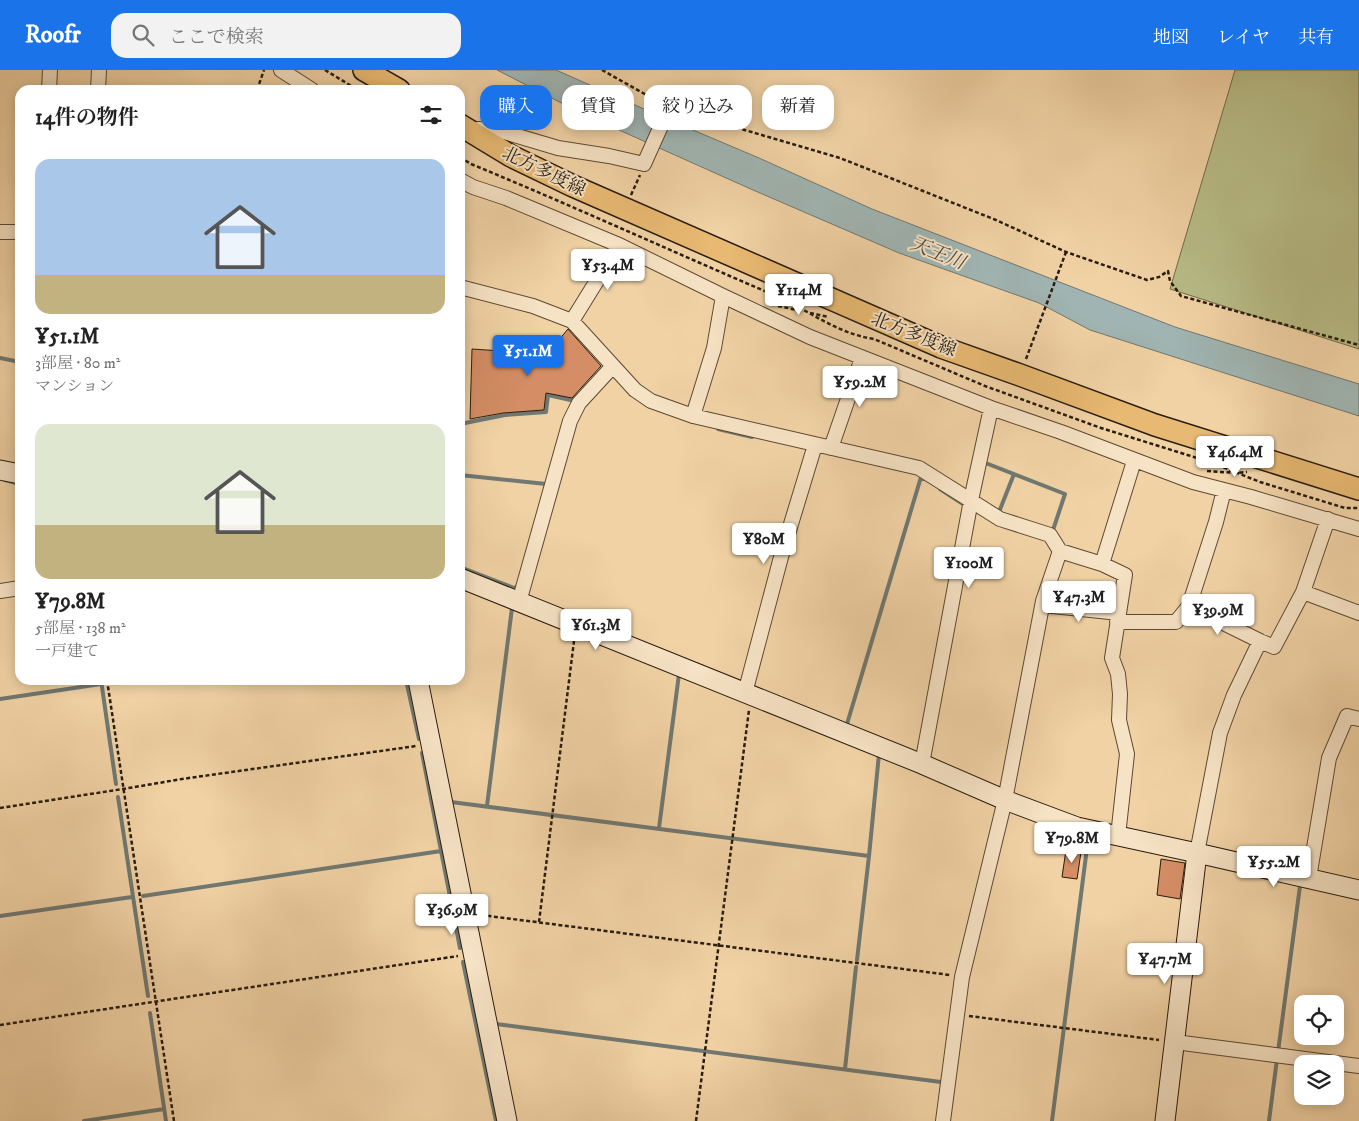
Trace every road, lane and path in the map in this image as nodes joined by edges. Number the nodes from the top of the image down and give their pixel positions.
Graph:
1 (50, 70) edge
2 (99, 70) edge
3 (264, 70) edge
4 (281, 70) edge
5 (325, 70) edge
6 (364, 70) edge
7 (602, 70) edge
8 (49, 85) edge
9 (98, 85) edge
10 (260, 85) edge
11 (304, 85) edge
12 (350, 85) edge
13 (390, 85) edge
14 (644, 94) edge
15 (465, 128) edge
16 (659, 130) edge
17 (744, 130) edge
18 (644, 164) junction
19 (465, 183) edge
20 (625, 209) junction
21 (0, 232) edge
22 (15, 232) edge
23 (619, 245) junction
24 (1066, 252) junction
25 (465, 288) edge
26 (723, 296) junction
27 (777, 306) dead end
28 (830, 317) dead end
29 (572, 322) junction
30 (1359, 345) edge
31 (862, 358) junction
32 (613, 366) junction
33 (1020, 374) junction
34 (991, 408) junction
35 (693, 416) junction
36 (815, 445) junction
37 (830, 448) junction
38 (1134, 461) junction
39 (0, 470) edge
40 (1201, 471) dead end
41 (1247, 472) dead end
42 (15, 473) edge
43 (1359, 489) edge
44 (1224, 490) junction
45 (971, 500) junction
46 (1328, 519) junction
47 (1359, 529) edge
48 (1060, 550) junction
49 (1102, 564) junction
50 (465, 580) edge
51 (15, 588) edge
52 (0, 590) edge
53 (1303, 592) junction
54 (519, 602) junction
55 (1042, 605) junction
56 (1189, 606) junction
57 (1359, 613) edge
58 (1118, 617) junction
59 (576, 624) junction
60 (1260, 641) junction
61 (108, 685) edge
62 (419, 685) edge
63 (748, 694) junction
64 (1359, 719) edge
65 (430, 744) junction
66 (922, 764) junction
67 (123, 790) junction
68 (1005, 800) junction
69 (0, 808) edge
70 (1118, 836) junction
71 (1197, 853) junction
72 (1308, 878) junction
73 (1359, 890) edge
74 (465, 913) junction
75 (539, 922) junction
76 (719, 946) junction
77 (472, 953) junction
78 (962, 976) junction
79 (156, 1002) junction
80 (957, 1015) junction
81 (0, 1025) edge
82 (1175, 1042) junction
83 (1359, 1066) edge
84 (174, 1121) edge
85 (507, 1121) edge
86 (696, 1121) edge
87 (943, 1121) edge
88 (1165, 1121) edge

1 - 8 street
2 - 9 street
3 - 10 path
4 - 11 street
5 - 12 path
6 - 13 main road
7 - 14 path
15 - 18 street
15 - 20 main road, 北方多度線
16 - 18 street
17 - 24 path
18 - 20 path
19 - 23 street
20 - 33 main road, 北方多度線
21 - 22 street
23 - 26 street
23 - 29 street
24 - 30 path
24 - 33 path
25 - 29 street
26 - 31 street
26 - 35 street
27 - 28 path
29 - 32 street
31 - 34 street
31 - 37 street
32 - 35 street
32 - 54 street
33 - 43 main road, 北方多度線
34 - 38 street
34 - 45 street
35 - 36 street
36 - 37 street
36 - 63 street
37 - 45 street
38 - 44 street
38 - 49 street
39 - 42 street
40 - 41 path
44 - 46 street
44 - 56 street
45 - 48 street
45 - 66 street
46 - 47 street
46 - 53 street
48 - 49 street
48 - 55 street
49 - 58 street
50 - 54 street
51 - 52 street
53 - 57 street
53 - 60 street
54 - 59 street
55 - 58 street
55 - 68 street
56 - 58 street
56 - 60 street
58 - 70 street
59 - 63 street
59 - 75 path
60 - 71 street
61 - 67 path
62 - 65 street
63 - 66 street
63 - 76 path
64 - 72 street
65 - 67 path
65 - 74 street
66 - 68 street
67 - 69 path
67 - 79 path
68 - 70 street
68 - 78 street
70 - 71 street
71 - 72 street
71 - 82 street
72 - 73 street
74 - 75 path
74 - 77 street
75 - 76 path
76 - 78 path
76 - 86 path
77 - 79 path
77 - 85 street
78 - 80 street
79 - 81 path
79 - 84 path
80 - 82 path
80 - 87 street
82 - 83 street
82 - 88 street

